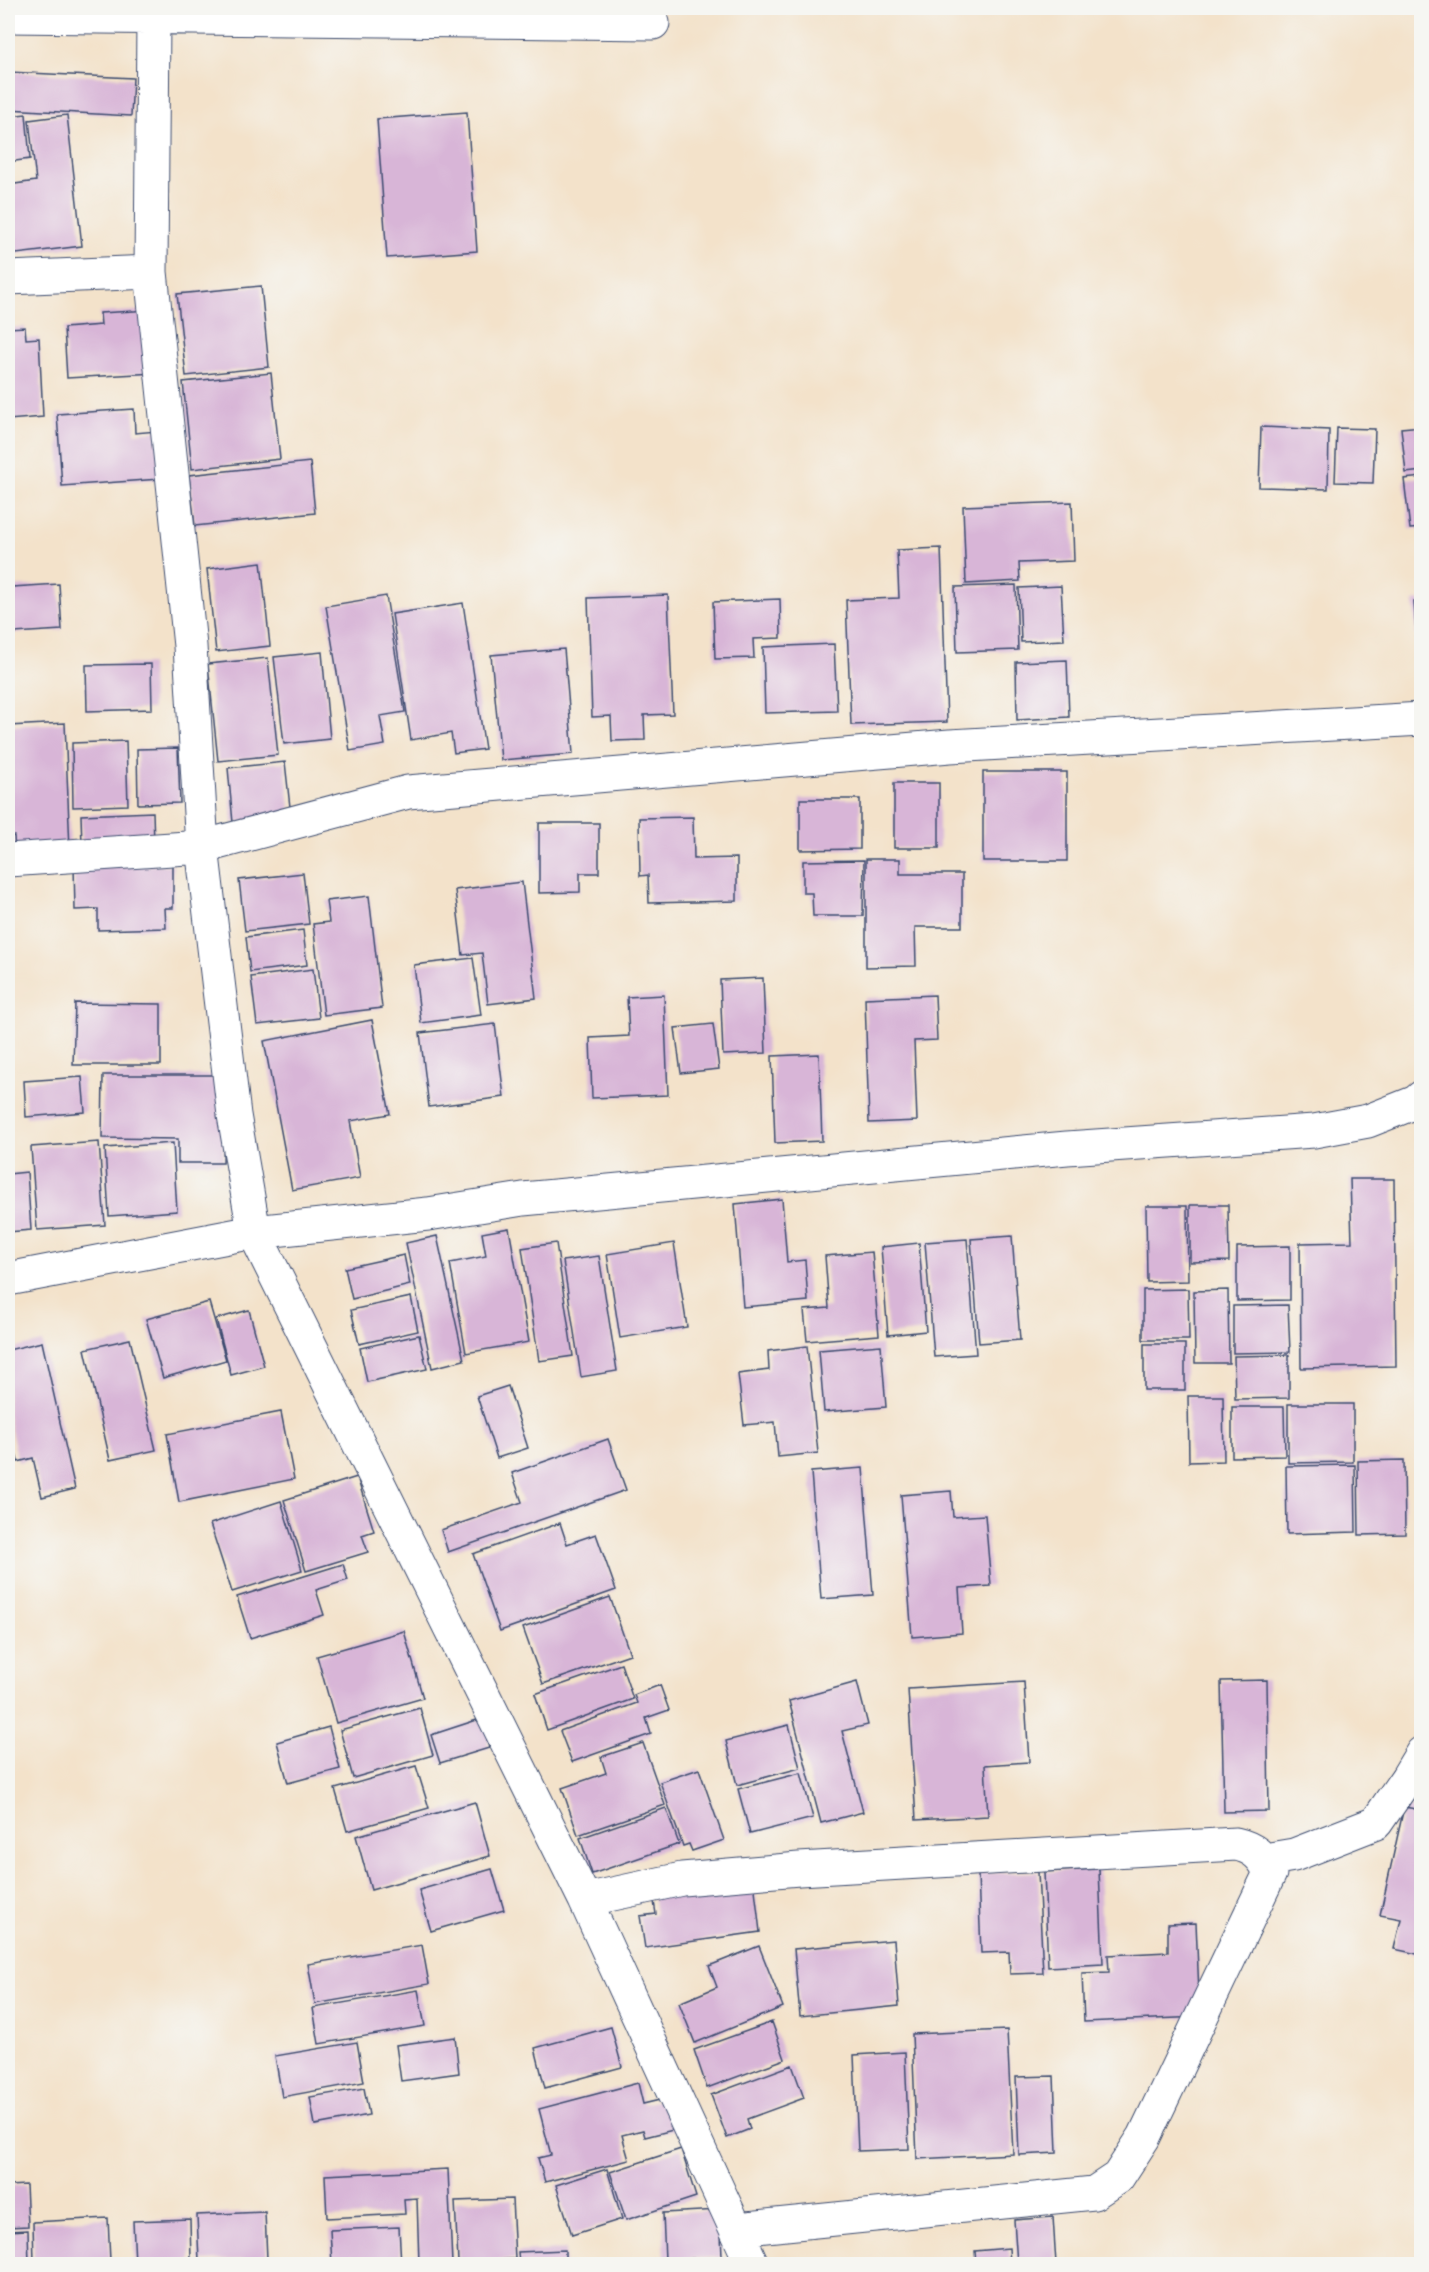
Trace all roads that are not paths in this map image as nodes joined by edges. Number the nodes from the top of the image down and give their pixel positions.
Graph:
1 (8, 16) edge
2 (153, 19) junction
3 (653, 23) dead end
4 (151, 272) junction
5 (8, 278) edge
6 (1422, 719) edge
7 (202, 847) junction
8 (8, 860) edge
9 (1422, 1097) edge
10 (254, 1232) junction
11 (8, 1279) edge
12 (1422, 1753) edge
13 (1264, 1860) junction
14 (585, 1900) junction
15 (736, 2229) junction
16 (752, 2265) edge

1 - 2 street
2 - 3 street
2 - 4 street
4 - 5 street
4 - 7 street
6 - 7 street
7 - 8 street
7 - 10 street
9 - 10 street
10 - 11 street
10 - 14 street
12 - 13 street
13 - 14 street
13 - 15 street
14 - 15 street
15 - 16 street

